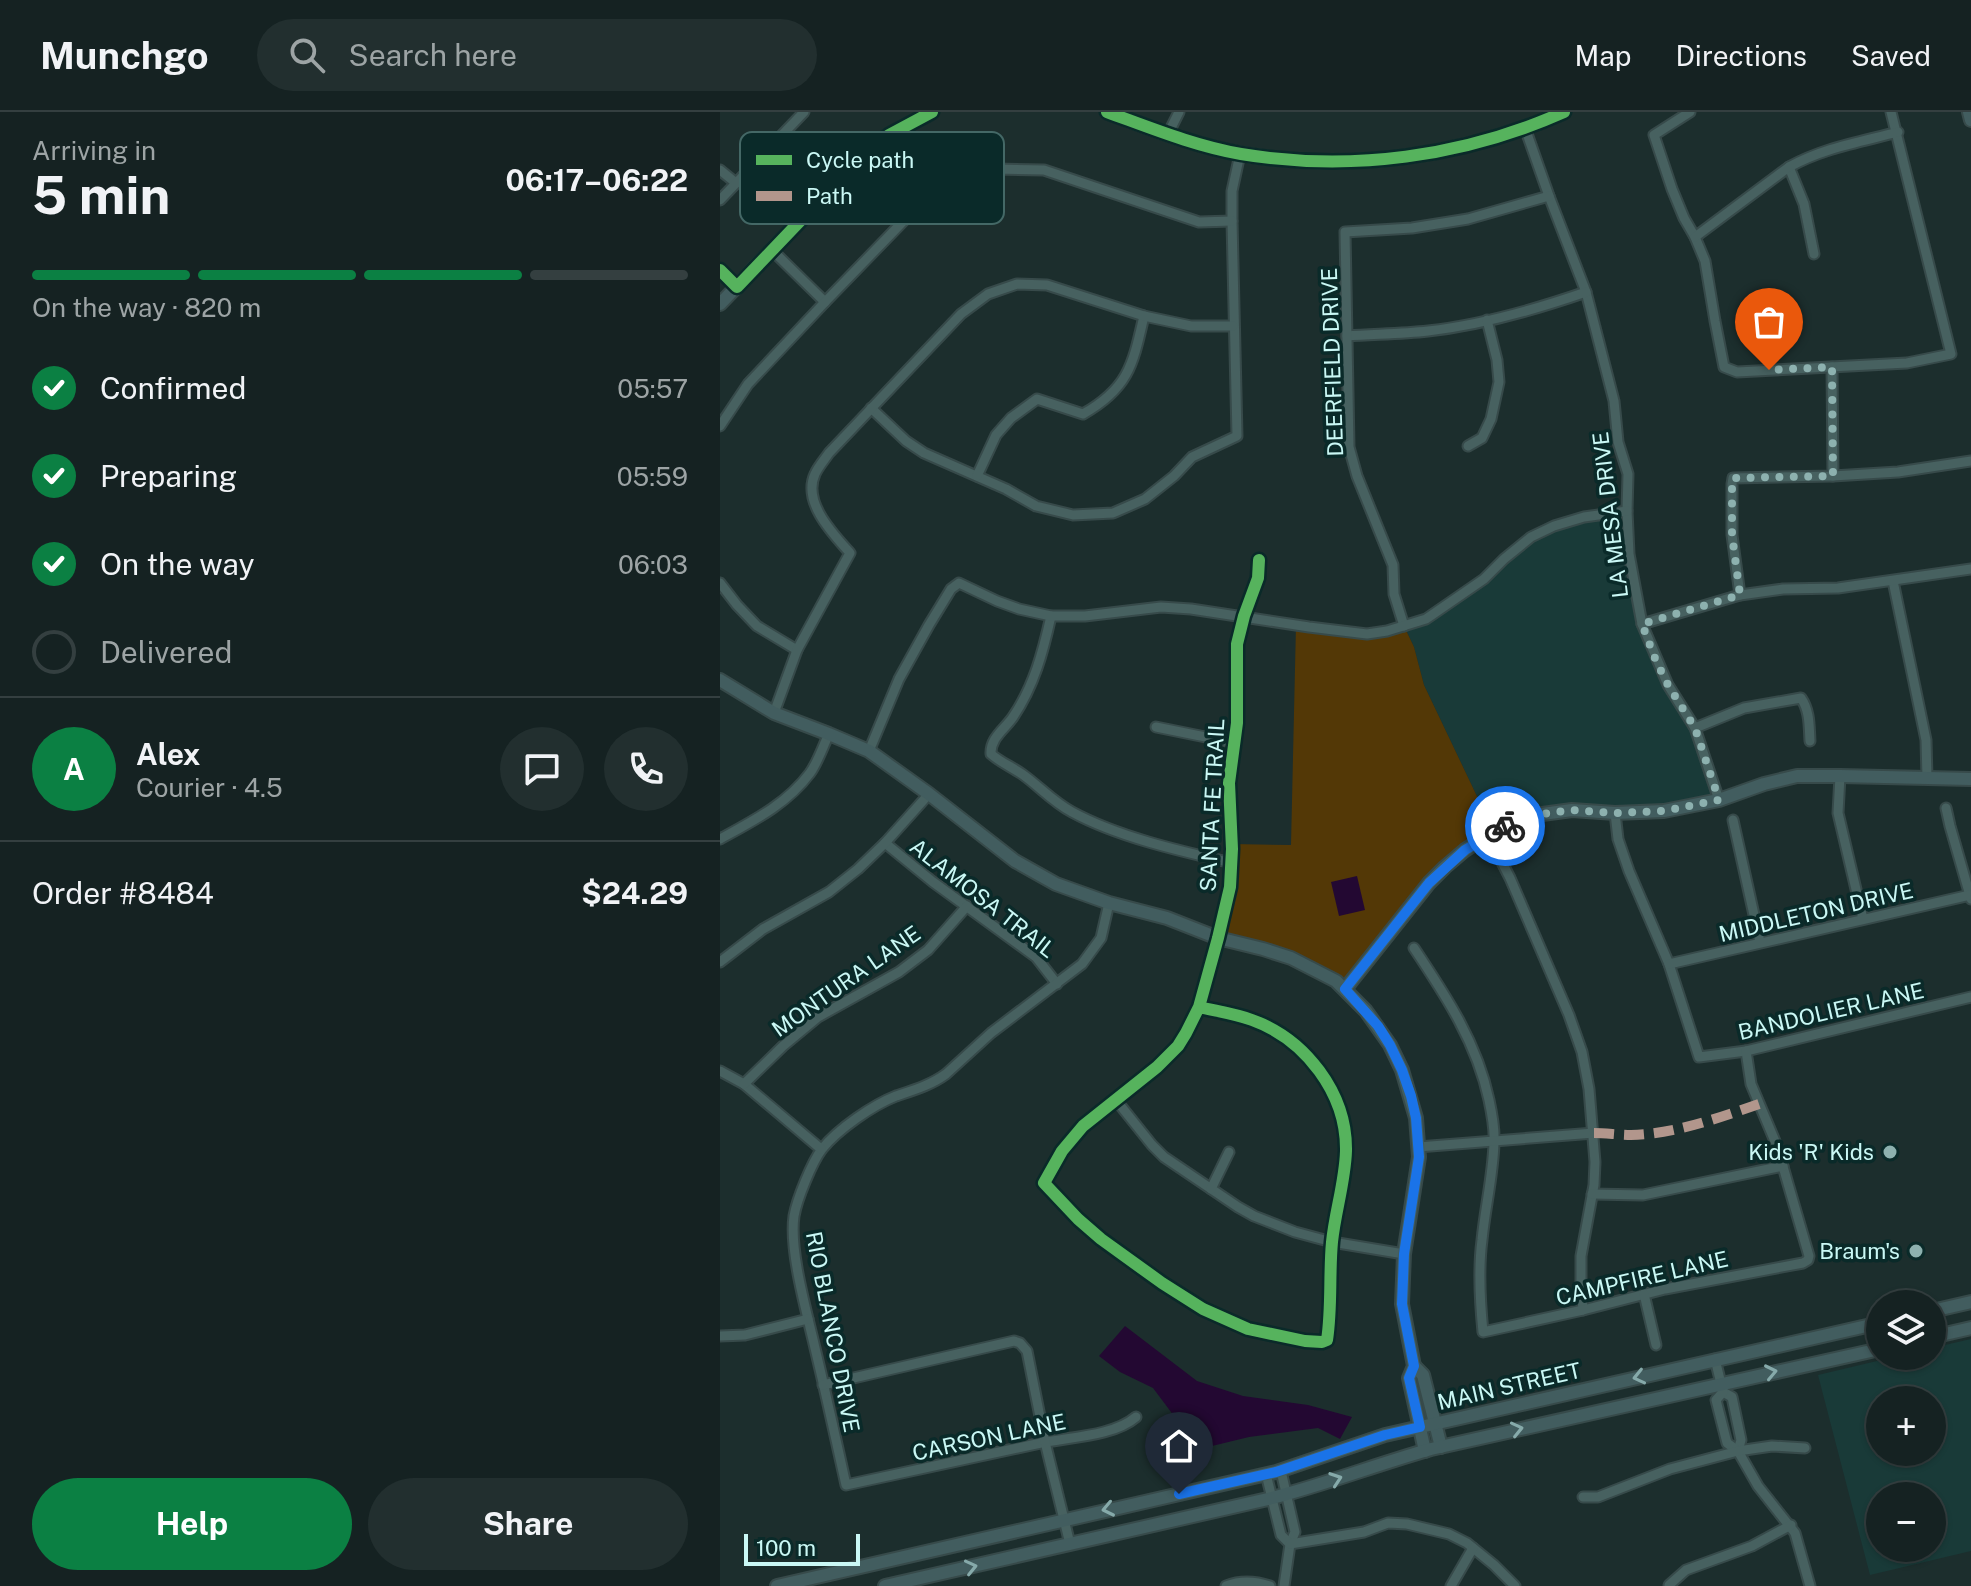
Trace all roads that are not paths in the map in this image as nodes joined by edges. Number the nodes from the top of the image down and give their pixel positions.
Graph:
1 (804, 112) edge
2 (932, 112) edge
3 (1107, 112) edge
4 (1179, 112) edge
5 (1564, 112) edge
6 (1690, 112) edge
7 (1891, 112) edge
8 (1969, 112) edge
9 (1971, 120) edge
10 (1525, 128) junction
11 (785, 132) edge
12 (895, 132) edge
13 (1898, 132) junction
14 (1168, 134) junction
15 (1240, 154) junction
16 (1789, 167) junction
17 (1004, 169) edge
18 (720, 170) edge
19 (740, 179) edge
20 (736, 183) junction
21 (1549, 196) junction
22 (720, 200) edge
23 (1232, 221) junction
24 (797, 224) edge
25 (901, 224) edge
26 (1695, 237) junction
27 (772, 250) junction
28 (1814, 254) dead end
29 (720, 270) edge
30 (737, 287) junction
31 (1586, 292) junction
32 (825, 302) junction
33 (720, 304) edge
34 (1144, 316) junction
35 (1487, 320) junction
36 (1233, 326) junction
37 (1347, 336) junction
38 (1832, 367) junction
39 (871, 408) junction
40 (720, 426) edge
41 (1468, 446) dead end
42 (1971, 461) edge
43 (977, 476) junction
44 (1833, 476) junction
45 (1627, 511) junction
46 (1259, 560) dead end
47 (1971, 569) edge
48 (1893, 581) junction
49 (720, 583) edge
50 (1740, 595) junction
51 (1051, 616) junction
52 (1244, 616) junction
53 (1642, 624) junction
54 (1404, 626) junction
55 (797, 650) junction
56 (720, 680) edge
57 (774, 713) junction
58 (1156, 727) dead end
59 (1695, 728) junction
60 (829, 734) junction
61 (1810, 741) dead end
62 (1235, 743) junction
63 (869, 751) junction
64 (1840, 776) junction
65 (1927, 778) junction
66 (1971, 779) edge
67 (929, 794) junction
68 (1719, 800) junction
69 (1946, 808) dead end
70 (1615, 813) junction
71 (1733, 820) dead end
72 (1488, 835) junction
73 (720, 839) edge
74 (885, 843) junction
75 (1232, 863) junction
76 (1971, 897) edge
77 (1109, 903) junction
78 (967, 906) junction
79 (1863, 919) junction
80 (1218, 938) junction
81 (1760, 942) junction
82 (1414, 948) dead end
83 (720, 962) edge
84 (1669, 964) junction
85 (1057, 984) junction
86 (1345, 989) junction
87 (1971, 997) edge
88 (1199, 1007) junction
89 (1746, 1051) junction
90 (720, 1071) edge
91 (744, 1084) junction
92 (1116, 1100) junction
93 (1594, 1133) junction
94 (1494, 1140) junction
95 (1418, 1147) junction
96 (821, 1149) junction
97 (1229, 1152) dead end
98 (1783, 1166) junction
99 (1211, 1189) junction
100 (1592, 1194) junction
101 (1332, 1242) junction
102 (1404, 1254) junction
103 (1644, 1294) junction
104 (1971, 1302) edge
105 (1946, 1308) edge
106 (1583, 1310) junction
107 (808, 1319) junction
108 (1866, 1326) edge
109 (1971, 1328) edge
110 (1946, 1334) edge
111 (720, 1336) edge
112 (1656, 1345) dead end
113 (1866, 1352) edge
114 (1715, 1359) junction
115 (1414, 1366) junction
116 (823, 1385) junction
117 (1722, 1387) junction
118 (1136, 1417) dead end
119 (1435, 1424) junction
120 (1420, 1427) junction
121 (1045, 1442) junction
122 (1441, 1447) junction
123 (1805, 1448) dead end
124 (1425, 1451) junction
125 (1738, 1451) junction
126 (1281, 1471) junction
127 (1266, 1474) junction
128 (846, 1485) joint
129 (1287, 1494) junction
130 (1583, 1497) dead end
131 (1272, 1498) junction
132 (1064, 1519) junction
133 (1791, 1525) junction
134 (1070, 1544) junction
135 (1290, 1544) junction
136 (1473, 1548) junction
137 (1669, 1585) edge
138 (777, 1586) edge
139 (885, 1586) edge
140 (1226, 1586) edge
141 (1270, 1586) edge
142 (1284, 1586) edge
143 (1451, 1586) edge
144 (1515, 1586) edge
145 (1810, 1586) edge

1 - 11 street
2 - 12 street
3 - 14 street
4 - 14 street
5 - 10 street
6 - 26 street
7 - 13 street
8 - 9 street
10 - 15 street
10 - 21 street, LA MESA DRIVE
13 - 16 street
13 - 38 street
14 - 15 street
15 - 23 street
16 - 26 street
16 - 28 street
17 - 23 street
18 - 20 street
19 - 20 street
20 - 22 street
21 - 31 street, LA MESA DRIVE
21 - 37 street, DEERFIELD DRIVE
23 - 36 street
24 - 27 street
25 - 32 street
26 - 38 street
27 - 30 street
27 - 32 street
29 - 30 street
30 - 33 street
31 - 35 street
31 - 45 street, LA MESA DRIVE
32 - 40 street
34 - 36 street
34 - 39 street
34 - 43 street
35 - 37 street
35 - 41 street
36 - 43 street
37 - 54 street, DEERFIELD DRIVE
38 - 44 street
39 - 43 street
39 - 55 street
42 - 44 street
44 - 50 street
45 - 53 street, LA MESA DRIVE
45 - 54 street
46 - 52 street, SANTA FE TRAIL
47 - 48 street
48 - 50 street
48 - 65 street
49 - 55 street
50 - 53 street
51 - 52 street
51 - 63 street
51 - 75 street
52 - 54 street
52 - 62 street, SANTA FE TRAIL
53 - 59 street, LA MESA DRIVE
55 - 57 street
56 - 57 street
57 - 60 street
58 - 62 street
59 - 61 street
59 - 68 street, LA MESA DRIVE
60 - 63 street
60 - 73 street
62 - 75 street, SANTA FE TRAIL
63 - 67 street
64 - 65 street
64 - 68 street
64 - 79 street
65 - 66 street
67 - 74 street
67 - 77 street
68 - 70 street
69 - 76 street
70 - 72 street
70 - 84 street
71 - 81 street
72 - 86 street
72 - 93 street
74 - 78 street, ALAMOSA TRAIL
74 - 83 street
75 - 80 street, SANTA FE TRAIL
76 - 79 street, MIDDLETON DRIVE
77 - 80 street
77 - 85 street, RIO BLANCO DRIVE
78 - 85 street, ALAMOSA TRAIL
78 - 91 street, MONTURA LANE
79 - 81 street, MIDDLETON DRIVE
80 - 86 street
80 - 88 street, SANTA FE TRAIL
81 - 84 street, MIDDLETON DRIVE
82 - 94 street
84 - 89 street, BANDOLIER LANE
85 - 96 street, RIO BLANCO DRIVE
86 - 95 street
87 - 89 street, BANDOLIER LANE
88 - 92 street, SANTA FE TRAIL
88 - 101 street
89 - 98 street
90 - 91 street
91 - 96 street
92 - 99 street
92 - 101 street, SANTA FE TRAIL
93 - 94 street
93 - 100 street
94 - 95 street
94 - 106 street, CAMPFIRE LANE
95 - 102 street
96 - 107 street, RIO BLANCO DRIVE
97 - 99 street
98 - 100 street
98 - 103 street, CAMPFIRE LANE
99 - 101 street
100 - 106 street
101 - 102 street
102 - 115 street
103 - 106 street, CAMPFIRE LANE
103 - 112 street
104 - 105 street
107 - 111 street
107 - 116 street, RIO BLANCO DRIVE
108 - 114 street, MAIN STREET
109 - 110 street
117 -> 113 street, MAIN STREET
114 - 117 street
114 -> 119 street, MAIN STREET
115 - 119 street
115 - 120 street
116 - 121 street
116 - 128 street, RIO BLANCO DRIVE
122 -> 117 street, MAIN STREET
117 - 125 street
117 - 125 street
118 - 121 street, CARSON LANE
119 - 120 street, MAIN STREET
119 - 122 street
120 - 124 street
120 - 126 street, MAIN STREET
121 - 128 street, CARSON LANE
121 - 132 street
122 - 124 street, MAIN STREET
123 - 125 street
129 -> 124 street, MAIN STREET
125 - 130 street
125 - 133 street
126 - 127 street, MAIN STREET
126 - 129 street
127 - 131 street
127 -> 132 street, MAIN STREET
129 - 131 street, MAIN STREET
129 - 135 street
131 - 134 street, MAIN STREET
131 - 135 street
132 - 134 street
132 - 138 street, MAIN STREET
133 - 137 street
133 - 145 street
139 -> 134 street, MAIN STREET
135 - 136 street
135 - 142 street
136 - 143 street
136 - 144 street
140 - 141 street

